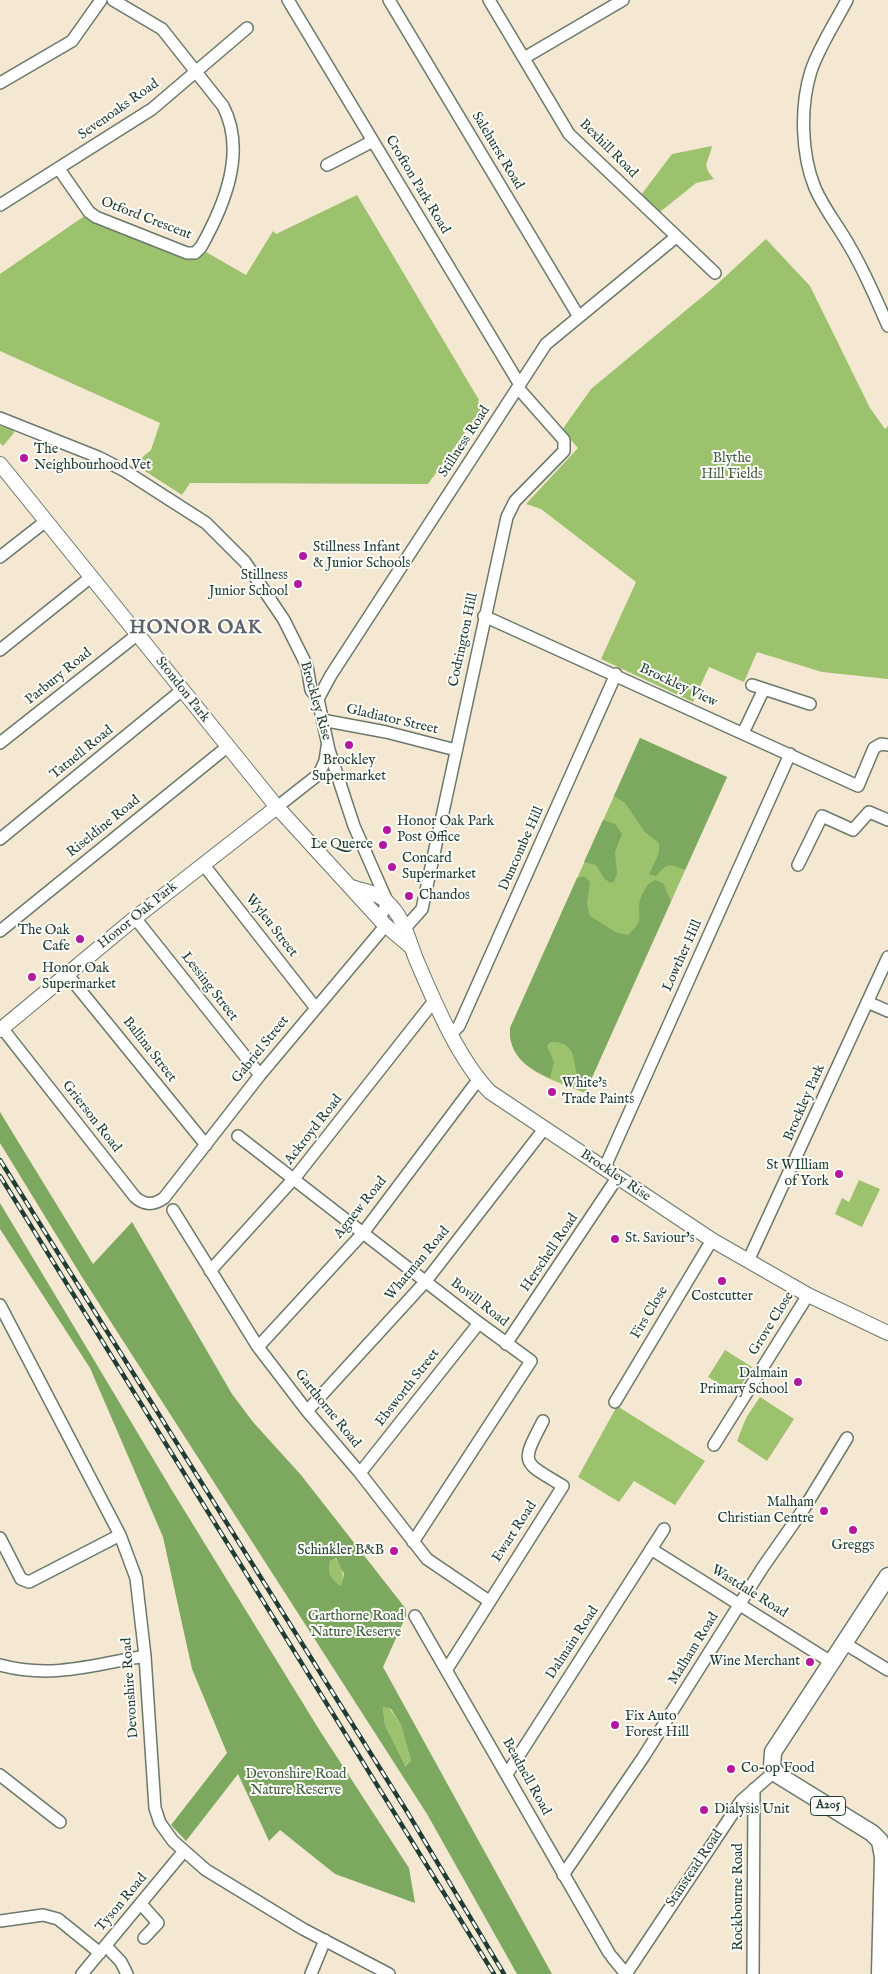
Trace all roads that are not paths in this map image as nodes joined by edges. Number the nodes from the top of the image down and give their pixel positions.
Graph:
1 (102, 0) edge
2 (113, 0) edge
3 (288, 0) edge
4 (389, 0) edge
5 (489, 0) edge
6 (623, 0) edge
7 (847, 0) edge
8 (247, 28) dead end
9 (524, 58) junction
10 (195, 72) junction
11 (0, 83) edge
12 (373, 141) junction
13 (327, 165) dead end
14 (59, 169) junction
15 (0, 205) edge
16 (676, 236) junction
17 (715, 273) dead end
18 (579, 317) junction
19 (888, 326) edge
20 (519, 387) junction
21 (0, 418) edge
22 (0, 464) edge
23 (46, 520) junction
24 (0, 557) edge
25 (91, 577) junction
26 (484, 616) junction
27 (138, 634) junction
28 (0, 650) edge
29 (307, 666) junction
30 (334, 671) junction
31 (616, 674) junction
32 (752, 685) dead end
33 (764, 689) junction
34 (182, 690) junction
35 (318, 699) junction
36 (810, 704) dead end
37 (322, 720) junction
38 (743, 733) junction
39 (327, 741) junction
40 (0, 743) edge
41 (888, 745) edge
42 (227, 747) junction
43 (456, 750) junction
44 (790, 754) junction
45 (319, 774) junction
46 (339, 782) junction
47 (277, 807) junction
48 (888, 820) edge
49 (0, 839) edge
50 (203, 864) junction
51 (798, 865) dead end
52 (387, 901) junction
53 (376, 910) junction
54 (135, 918) junction
55 (405, 928) junction
56 (0, 930) edge
57 (411, 948) junction
58 (888, 957) edge
59 (67, 974) junction
60 (434, 1001) junction
61 (867, 1002) junction
62 (315, 1007) junction
63 (888, 1011) edge
64 (1, 1030) edge
65 (452, 1033) junction
66 (260, 1075) junction
67 (478, 1080) junction
68 (544, 1129) junction
69 (238, 1136) dead end
70 (206, 1145) junction
71 (604, 1169) junction
72 (617, 1178) junction
73 (294, 1179) junction
74 (164, 1198) joint
75 (173, 1210) dead end
76 (363, 1233) junction
77 (712, 1240) junction
78 (748, 1261) junction
79 (210, 1271) junction
80 (426, 1281) junction
81 (808, 1295) junction
82 (0, 1305) edge
83 (479, 1323) junction
84 (888, 1333) edge
85 (506, 1344) junction
86 (258, 1347) junction
87 (614, 1402) dead end
88 (307, 1411) junction
89 (543, 1421) dead end
90 (847, 1438) dead end
91 (714, 1445) dead end
92 (360, 1473) junction
93 (664, 1529) dead end
94 (120, 1535) junction
95 (0, 1538) edge
96 (413, 1542) junction
97 (651, 1549) junction
98 (888, 1576) edge
99 (489, 1601) junction
100 (740, 1603) junction
101 (415, 1616) dead end
102 (844, 1643) junction
103 (145, 1656) junction
104 (831, 1662) junction
105 (0, 1665) edge
106 (447, 1669) junction
107 (888, 1670) edge
108 (772, 1767) junction
109 (0, 1774) edge
110 (507, 1774) junction
111 (754, 1789) junction
112 (60, 1822) dead end
113 (885, 1847) edge
114 (184, 1851) junction
115 (563, 1875) junction
116 (141, 1904) junction
117 (0, 1922) edge
118 (144, 1938) dead end
119 (325, 1940) junction
120 (103, 1949) junction
121 (383, 1972) edge
122 (82, 1974) edge
123 (127, 1974) edge
124 (311, 1974) edge
125 (626, 1974) edge
126 (753, 1974) edge
127 (880, 1974) edge

1 - 11 street
2 - 10 street
3 - 12 street, Crofton Park Road
4 - 18 street, Salehurst Road
5 - 9 street, Bexhill Road
6 - 9 street
7 - 19 street
8 - 10 street, Sevenoaks Road
9 - 16 street, Bexhill Road
10 - 14 street, Sevenoaks Road
10 - 14 street, Otford Crescent
12 - 13 street
12 - 20 street, Crofton Park Road
14 - 15 street, Sevenoaks Road
16 - 17 street, Bexhill Road
16 - 18 street, Stillness Road
18 - 20 street, Stillness Road
20 - 26 street, Codrington Hill
20 - 30 street, Stillness Road
21 - 29 street, Brockley Rise
22 - 23 main road, Stondon Park
23 - 24 street
23 - 25 main road, Stondon Park
25 - 27 main road, Stondon Park
25 - 28 street
26 - 31 street, Brockley View
26 - 43 street, Codrington Hill
27 - 34 main road, Stondon Park
27 - 40 street, Parbury Road
29 - 30 street
29 - 35 street, Brockley Rise
30 - 35 street, Stillness Road
31 - 38 street, Brockley View
31 - 65 street, Duncombe Hill
32 - 33 street
33 - 36 street
33 - 38 street
34 - 42 main road, Stondon Park
34 - 49 street, Tatnell Road
35 - 37 street, Brockley Rise
37 - 39 street, Brockley Rise
37 - 43 street, Gladiator Street
38 - 44 street, Brockley View
39 - 45 street
39 - 46 street, Brockley Rise
41 - 44 street, Brockley View
42 - 47 main road, Stondon Park
42 - 56 street, Riseldine Road
43 - 55 street, Codrington Hill
44 - 71 street, Lowther Hill
45 - 46 street
45 - 47 street
46 - 52 street, Brockley Rise
47 - 50 main road, Honor Oak Park
47 - 53 main road, Stondon Park
48 - 51 street
50 - 54 main road, Honor Oak Park
50 - 62 street, Wyleu Street
52 - 53 main road, Stondon Park
52 - 55 main road
53 - 57 main road, Stondon Park
53 - 62 street, Gabriel Street
54 - 59 main road, Honor Oak Park
54 - 66 street, Lessing Street
55 - 57 main road
57 - 60 main road, Brockley Rise
58 - 61 street, Brockley Park
59 - 64 main road, Honor Oak Park
59 - 70 street, Ballina Street
60 - 65 main road, Brockley Rise
60 - 73 street, Ackroyd Road
61 - 63 street
61 - 78 street, Brockley Park
62 - 66 street, Gabriel Street
64 - 74 street, Grierson Road
65 - 67 main road, Brockley Rise
66 - 70 street, Gabriel Street
67 - 68 main road, Brockley Rise
67 - 76 street, Agnew Road
68 - 71 main road, Brockley Rise
68 - 80 street, Whatman Road
69 - 73 street, Bovill Road
70 - 74 street, Gabriel Street
71 - 72 main road, Brockley Rise
72 - 77 main road, Brockley Rise
72 - 85 street, Herschell Road
73 - 76 street, Bovill Road
73 - 79 street, Ackroyd Road
75 - 79 street, Garthorne Road
76 - 80 street, Bovill Road
76 - 86 street, Agnew Road
77 - 78 main road, Brockley Rise
77 - 87 street, Firs Close
78 - 81 main road, Brockley Rise
79 - 86 street, Garthorne Road
80 - 83 street, Bovill Road
80 - 88 street, Whatman Road
81 - 84 main road, Brockley Rise
81 - 91 street, Grove Close
82 - 94 street, Devonshire Road
83 - 85 street, Bovill Road
83 - 92 street, Ebsworth Street
85 - 96 street, Bovill Road
86 - 88 street, Garthorne Road
88 - 92 street, Garthorne Road
89 - 99 street, Ewart Road
90 - 100 street, Malham Road
92 - 96 street, Garthorne Road
93 - 97 street, Dalmain Road
94 - 95 street
94 - 103 street, Devonshire Road
96 - 99 street, Garthorne Road
97 - 100 street, Wastdale Road
97 - 110 street, Dalmain Road
98 - 102 highway, Stanstead Road
99 - 106 street, Ewart Road
100 - 104 street, Wastdale Road
100 - 115 street, Malham Road
101 - 106 street, Beadnell Road
102 - 104 highway, Stanstead Road
102 - 107 street
103 - 105 street
103 - 114 street, Devonshire Road
104 - 108 highway, Stanstead Road
106 - 110 street, Beadnell Road
108 - 111 street, Stanstead Road
108 - 113 highway, A205
109 - 112 street
110 - 115 street, Beadnell Road
111 - 125 street, Stanstead Road
111 - 126 street, Rockbourne Road
113 - 127 highway, A205
114 - 116 street, Tyson Road
114 - 119 street, Devonshire Road
115 - 125 street, Beadnell Road
116 - 118 street
116 - 120 street, Tyson Road
117 - 120 street
119 - 121 street, Devonshire Road
119 - 124 street
120 - 122 street, Tyson Road
120 - 123 street

